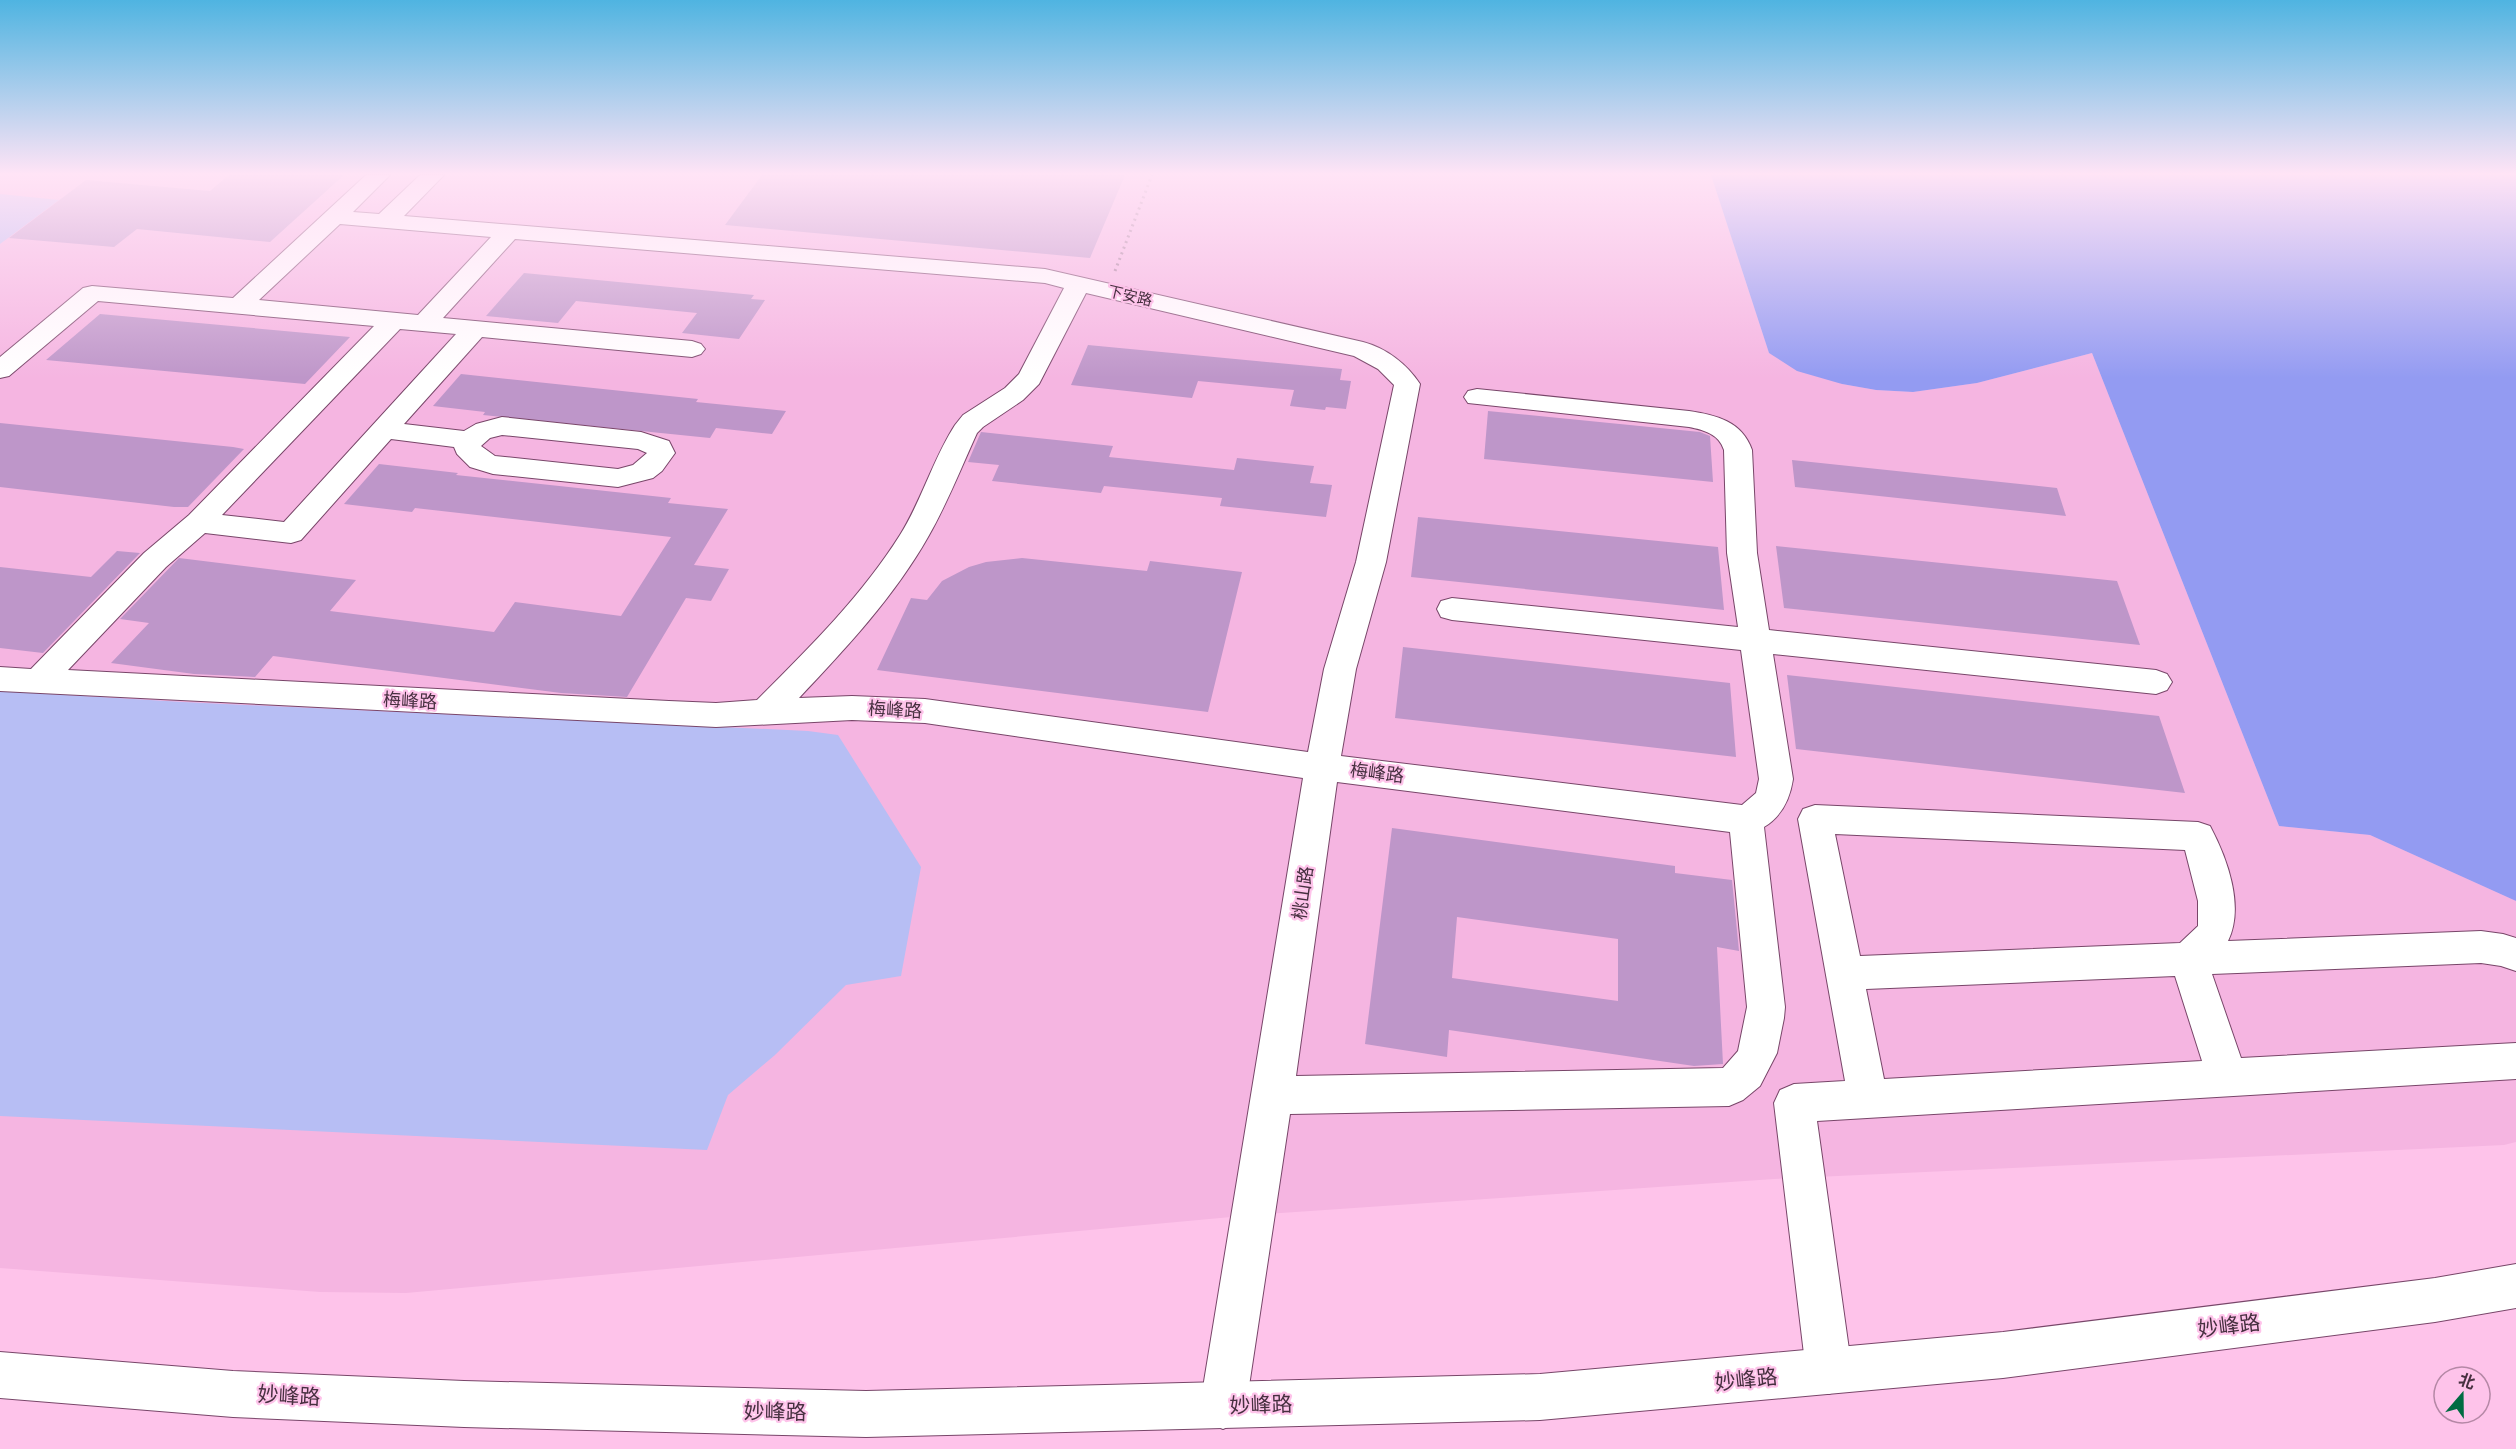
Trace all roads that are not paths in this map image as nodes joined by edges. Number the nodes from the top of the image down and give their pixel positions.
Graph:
1 (307, 243) edge
2 (498, 243) edge
3 (647, 243) edge
4 (1078, 284) junction
5 (239, 306) junction
6 (393, 321) junction
7 (424, 324) junction
8 (475, 328) junction
9 (692, 349) dead end
10 (1, 367) edge
11 (1407, 384) joint
12 (1477, 397) dead end
13 (384, 430) junction
14 (469, 440) junction
15 (199, 522) junction
16 (1452, 609) dead end
17 (1755, 640) junction
18 (0, 679) edge
19 (38, 682) junction
20 (2156, 682) dead end
21 (766, 712) junction
22 (1322, 766) junction
23 (1746, 820) junction
24 (2516, 955) edge
25 (2188, 959) junction
26 (1844, 973) junction
27 (2516, 1061) edge
28 (2228, 1078) junction
29 (1273, 1095) junction
30 (1868, 1099) junction
31 (2516, 1286) edge
32 (1829, 1371) junction
33 (0, 1375) edge
34 (1223, 1406) junction

1 - 5 street
2 - 7 street
3 - 4 street, 下安路
4 - 11 street, 下安路
4 - 21 street
5 - 6 street
5 - 10 street
6 - 7 street
6 - 15 street
7 - 8 street
8 - 9 street
8 - 13 street
11 - 22 street, 桃山路
12 - 17 street
13 - 14 street
13 - 15 street
14 - 14 street
15 - 19 street
16 - 17 street
17 - 20 street
17 - 23 street
18 - 19 street, 梅峰路
19 - 21 street, 梅峰路
21 - 22 street, 梅峰路
22 - 23 street, 梅峰路
22 - 29 street, 桃山路
23 - 29 street
24 - 25 street
25 - 26 street
25 - 26 street
25 - 28 street
26 - 30 street
27 - 28 street
28 - 30 street
29 - 34 street, 桃山路
30 - 32 street
31 - 32 street, 妙峰路
32 - 34 street, 妙峰路
33 - 34 street, 妙峰路

